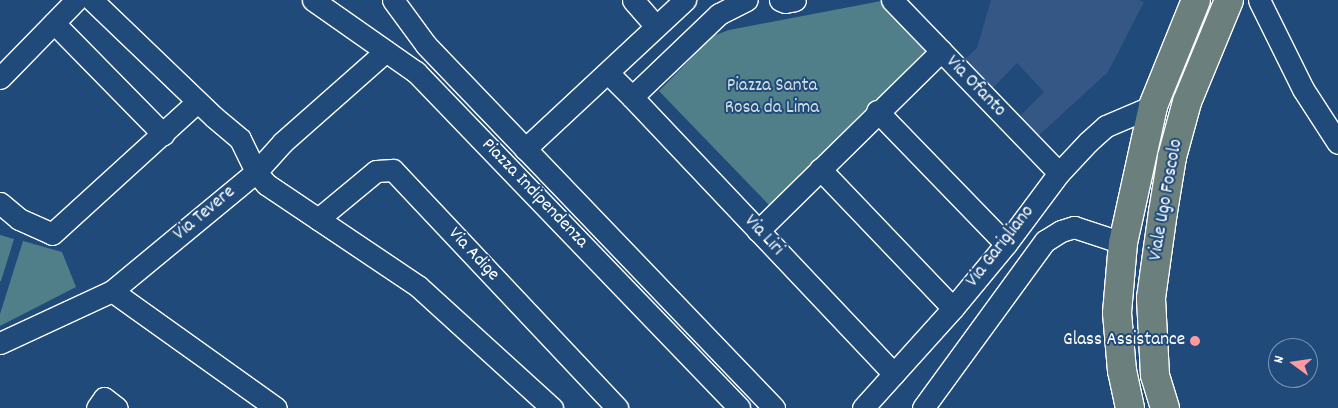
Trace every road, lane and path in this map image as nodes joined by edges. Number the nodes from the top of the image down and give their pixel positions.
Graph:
1 (76, 0) edge
2 (92, 0) edge
3 (313, 0) edge
4 (393, 0) edge
5 (633, 0) edge
6 (685, 0) edge
7 (747, 0) edge
8 (780, 0) edge
9 (795, 0) edge
10 (892, 0) edge
11 (1196, 0) edge
12 (1229, 0) edge
13 (1259, 0) edge
14 (54, 23) junction
15 (656, 26) junction
16 (386, 51) junction
17 (941, 51) junction
18 (608, 73) junction
19 (0, 78) edge
20 (632, 97) junction
21 (198, 102) junction
22 (1153, 106) junction
23 (877, 112) junction
24 (163, 134) junction
25 (1338, 143) edge
26 (525, 149) junction
27 (820, 170) junction
28 (256, 172) junction
29 (1059, 173) junction
30 (0, 202) edge
31 (318, 219) junction
32 (758, 230) junction
33 (1123, 243) junction
34 (1006, 244) junction
35 (112, 291) junction
36 (953, 308) junction
37 (0, 343) edge
38 (894, 374) junction
39 (97, 408) edge
40 (117, 408) edge
41 (276, 408) edge
42 (552, 408) edge
43 (617, 408) edge
44 (739, 408) edge
45 (774, 408) edge
46 (863, 408) edge
47 (923, 408) edge
48 (1130, 408) edge
49 (1165, 408) edge

1 - 14 street
2 - 21 street
3 - 16 street, Piazza Indipendenza
4 - 26 street, Piazza Indipendenza
5 - 15 street
6 - 15 street
7 - 20 street
8 - 9 street
10 - 17 street, Via Ofanto
11 - 22 main road, Viale Ugo Foscolo
12 - 49 main road, Viale Ugo Foscolo
13 - 25 street
14 - 19 street
14 - 24 street
15 - 18 street
16 - 28 street, Via Tevere
16 - 44 street, Piazza Indipendenza
17 - 23 street
17 - 29 street, Via Ofanto
18 - 20 street, Via Liri
18 - 26 street
20 - 32 street, Via Liri
21 - 24 street
21 - 28 street
22 - 29 street, Via Garigliano
22 - 33 main road, Viale Ugo Foscolo
23 - 27 street
23 - 34 street
24 - 30 street
26 - 45 street, Piazza Indipendenza
27 - 32 street
27 - 36 street
28 - 31 street
28 - 35 street, Via Tevere
29 - 34 street, Via Garigliano
31 - 42 street
31 - 43 street, Via Adige
32 - 38 street, Via Liri
33 - 47 street, Via Garigliano
33 - 48 main road, Viale Ugo Foscolo
34 - 36 street, Via Garigliano
35 - 37 street, Via Tevere
35 - 41 street
36 - 38 street, Via Garigliano
38 - 46 street, Via Garigliano
39 - 40 street

